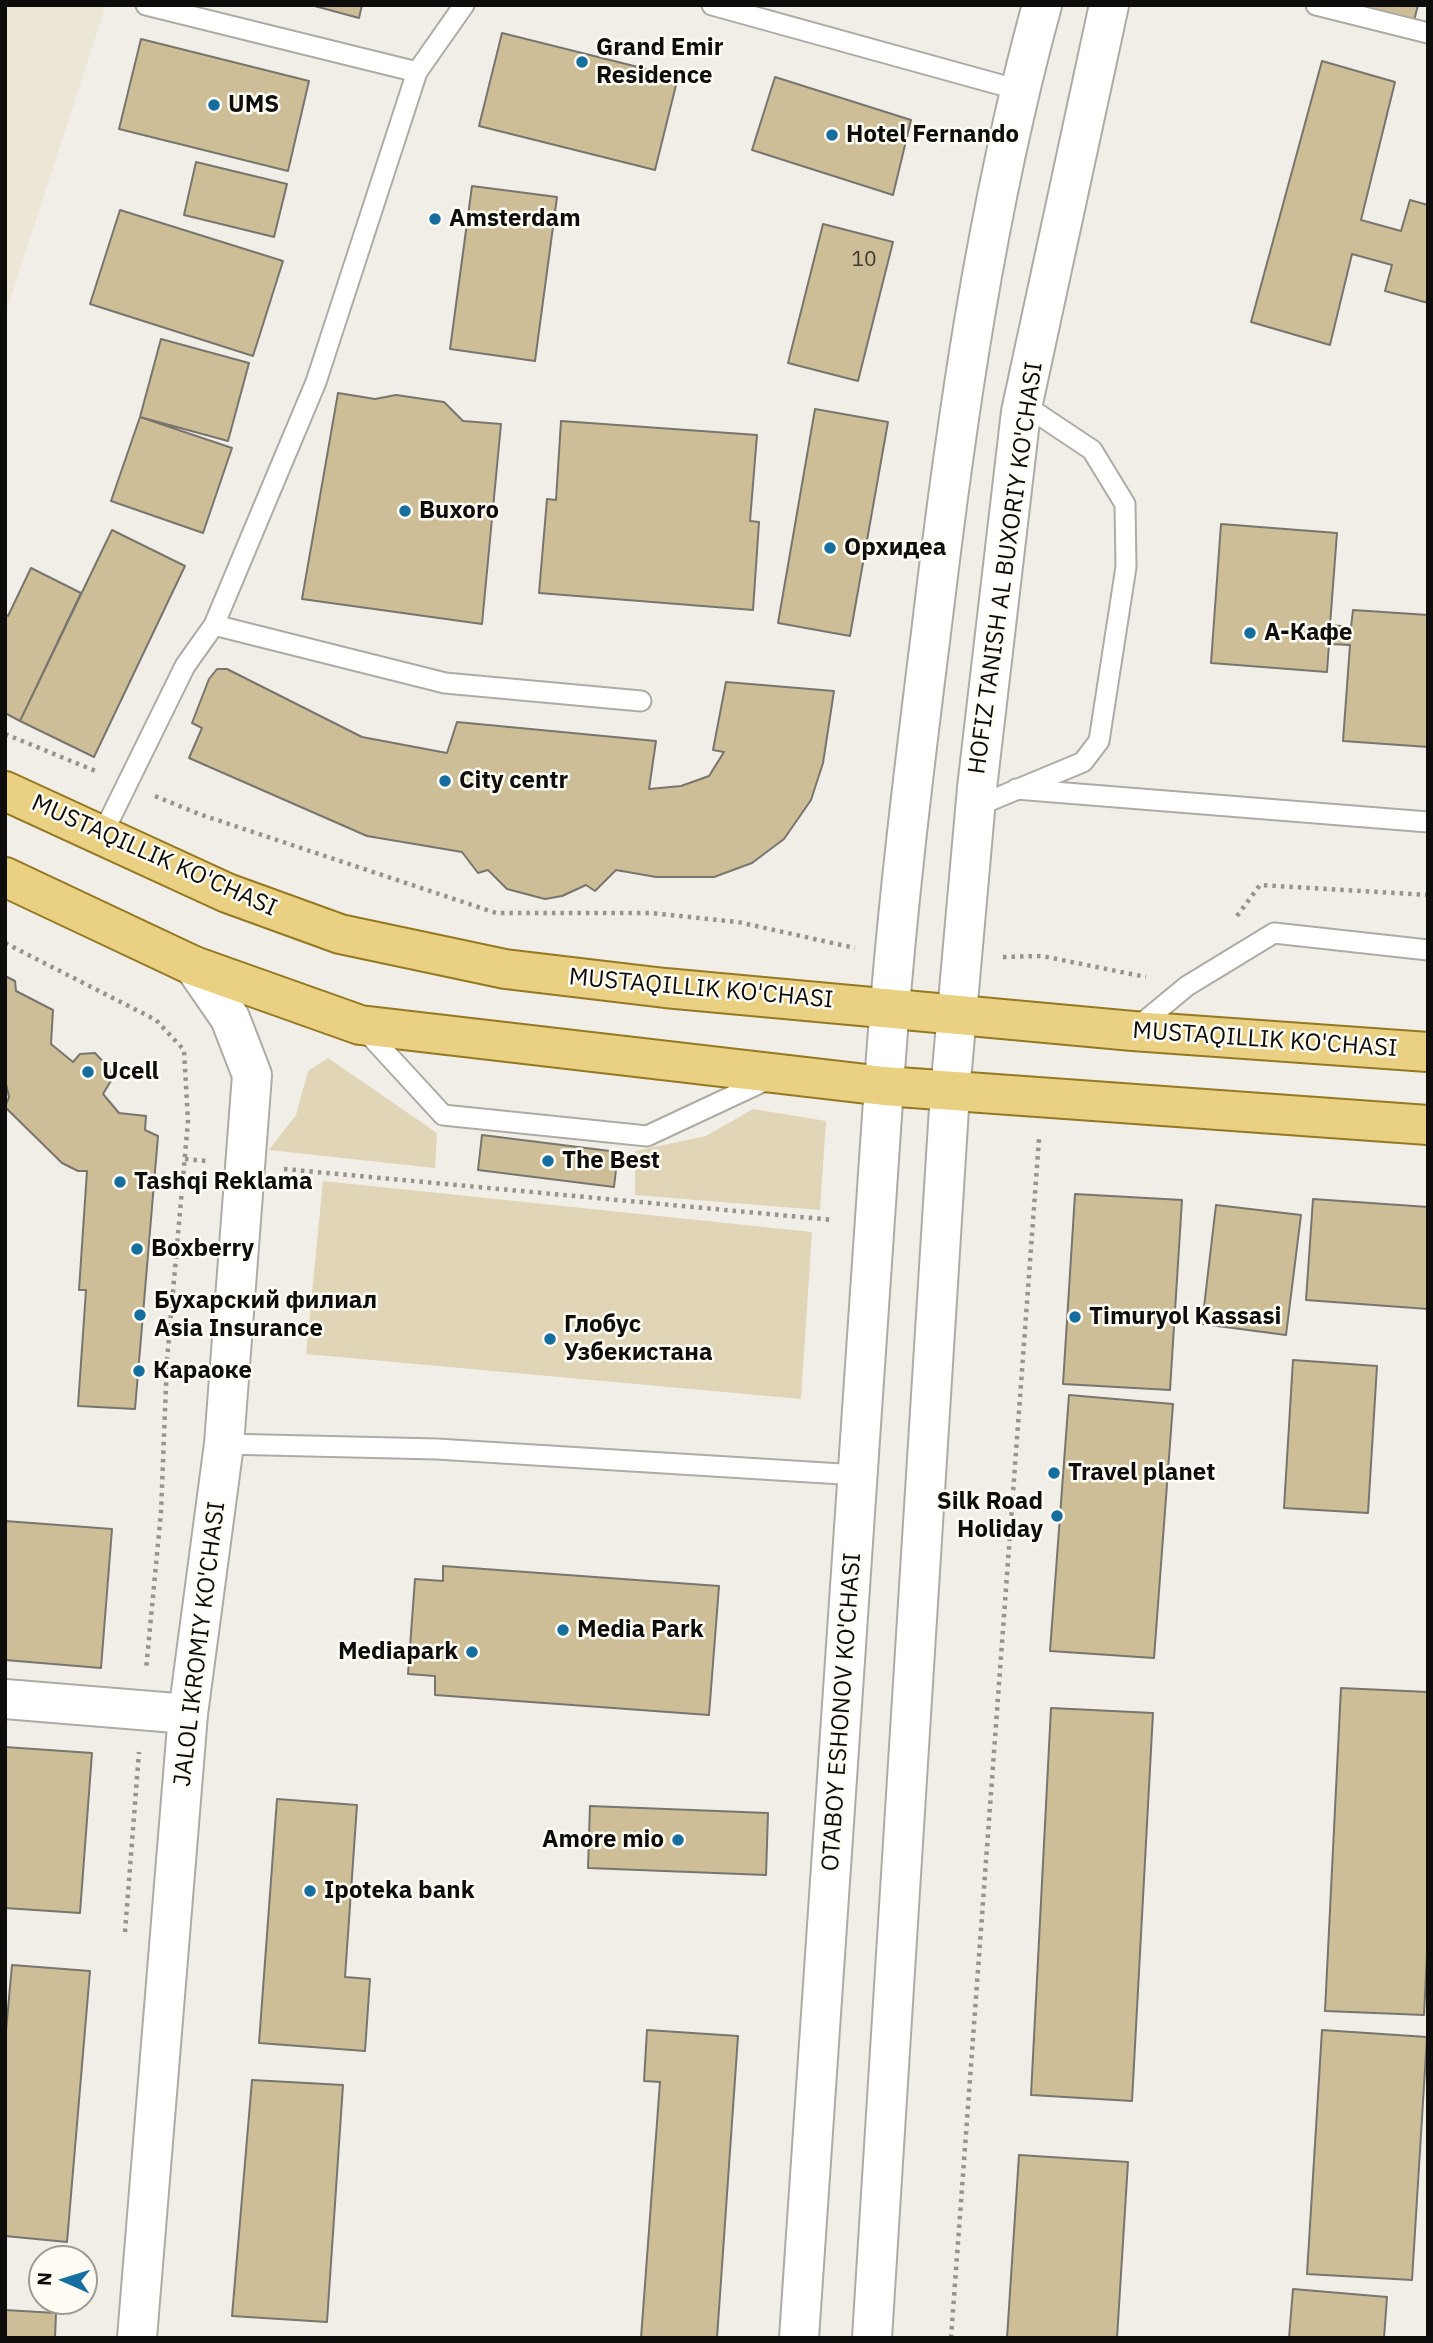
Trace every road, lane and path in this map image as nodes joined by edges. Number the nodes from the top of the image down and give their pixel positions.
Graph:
1 (146, 5) edge
2 (464, 5) edge
3 (712, 5) edge
4 (1042, 5) edge
5 (1109, 5) edge
6 (1316, 5) edge
7 (1428, 33) edge
8 (417, 72) junction
9 (1019, 90) junction
10 (1023, 404) junction
11 (214, 625) junction
12 (641, 701) dead end
13 (5, 734) edge
14 (110, 777) dead end
15 (1015, 789) junction
16 (5, 791) edge
17 (148, 793) dead end
18 (975, 807) junction
19 (1428, 822) edge
20 (102, 835) junction
21 (5, 877) edge
22 (1428, 895) edge
23 (1236, 919) dead end
24 (5, 943) edge
25 (1428, 950) edge
26 (894, 953) junction
27 (960, 959) junction
28 (194, 966) junction
29 (1187, 986) junction
30 (889, 1007) junction
31 (956, 1012) junction
32 (360, 1025) junction
33 (1133, 1031) junction
34 (1428, 1052) edge
35 (775, 1076) junction
36 (884, 1086) junction
37 (950, 1091) junction
38 (1428, 1125) edge
39 (1040, 1130) dead end
40 (185, 1158) junction
41 (245, 1166) junction
42 (876, 1224) junction
43 (224, 1444) junction
44 (858, 1475) junction
45 (5, 1699) edge
46 (142, 1710) junction
47 (188, 1714) junction
48 (124, 1941) dead end
49 (137, 2338) edge
50 (799, 2338) edge
51 (873, 2338) edge
52 (951, 2338) edge

1 - 8 lane
2 - 8 lane
3 - 9 lane
4 - 9 street
5 - 10 street, HOFIZ TANISH AL BUXORIY KO'CHASI
6 - 7 lane
8 - 11 lane
9 - 26 street
10 - 15 lane
10 - 18 street, HOFIZ TANISH AL BUXORIY KO'CHASI
11 - 12 lane
11 - 20 lane
13 - 14 path
15 - 18 lane
15 - 19 lane
16 - 20 main road, MUSTAQILLIK KO'CHASI
17 - 26 path
18 - 27 street, HOFIZ TANISH AL BUXORIY KO'CHASI
20 - 30 main road, MUSTAQILLIK KO'CHASI
21 - 28 main road
22 - 23 path
24 - 40 path
25 - 29 lane
26 - 30 street
27 - 29 path
27 - 31 street, HOFIZ TANISH AL BUXORIY KO'CHASI
28 - 32 main road
28 - 41 street, JALOL IKROMIY KO'CHASI
29 - 33 lane
30 - 31 main road, MUSTAQILLIK KO'CHASI
30 - 36 street, OTABOY ESHONOV KO'CHASI
31 - 33 main road, MUSTAQILLIK KO'CHASI
31 - 37 street, HOFIZ TANISH AL BUXORIY KO'CHASI
32 - 35 main road
32 - 35 lane
33 - 34 main road, MUSTAQILLIK KO'CHASI
35 - 36 main road
36 - 37 main road
36 - 42 street, OTABOY ESHONOV KO'CHASI
37 - 38 main road
37 - 51 street
39 - 52 path
40 - 41 path
40 - 46 path
41 - 42 path
41 - 43 street, JALOL IKROMIY KO'CHASI
42 - 44 street, OTABOY ESHONOV KO'CHASI
43 - 44 lane
43 - 47 street, JALOL IKROMIY KO'CHASI
44 - 50 street, OTABOY ESHONOV KO'CHASI
45 - 46 street
46 - 47 street
46 - 48 path
47 - 49 street, JALOL IKROMIY KO'CHASI

